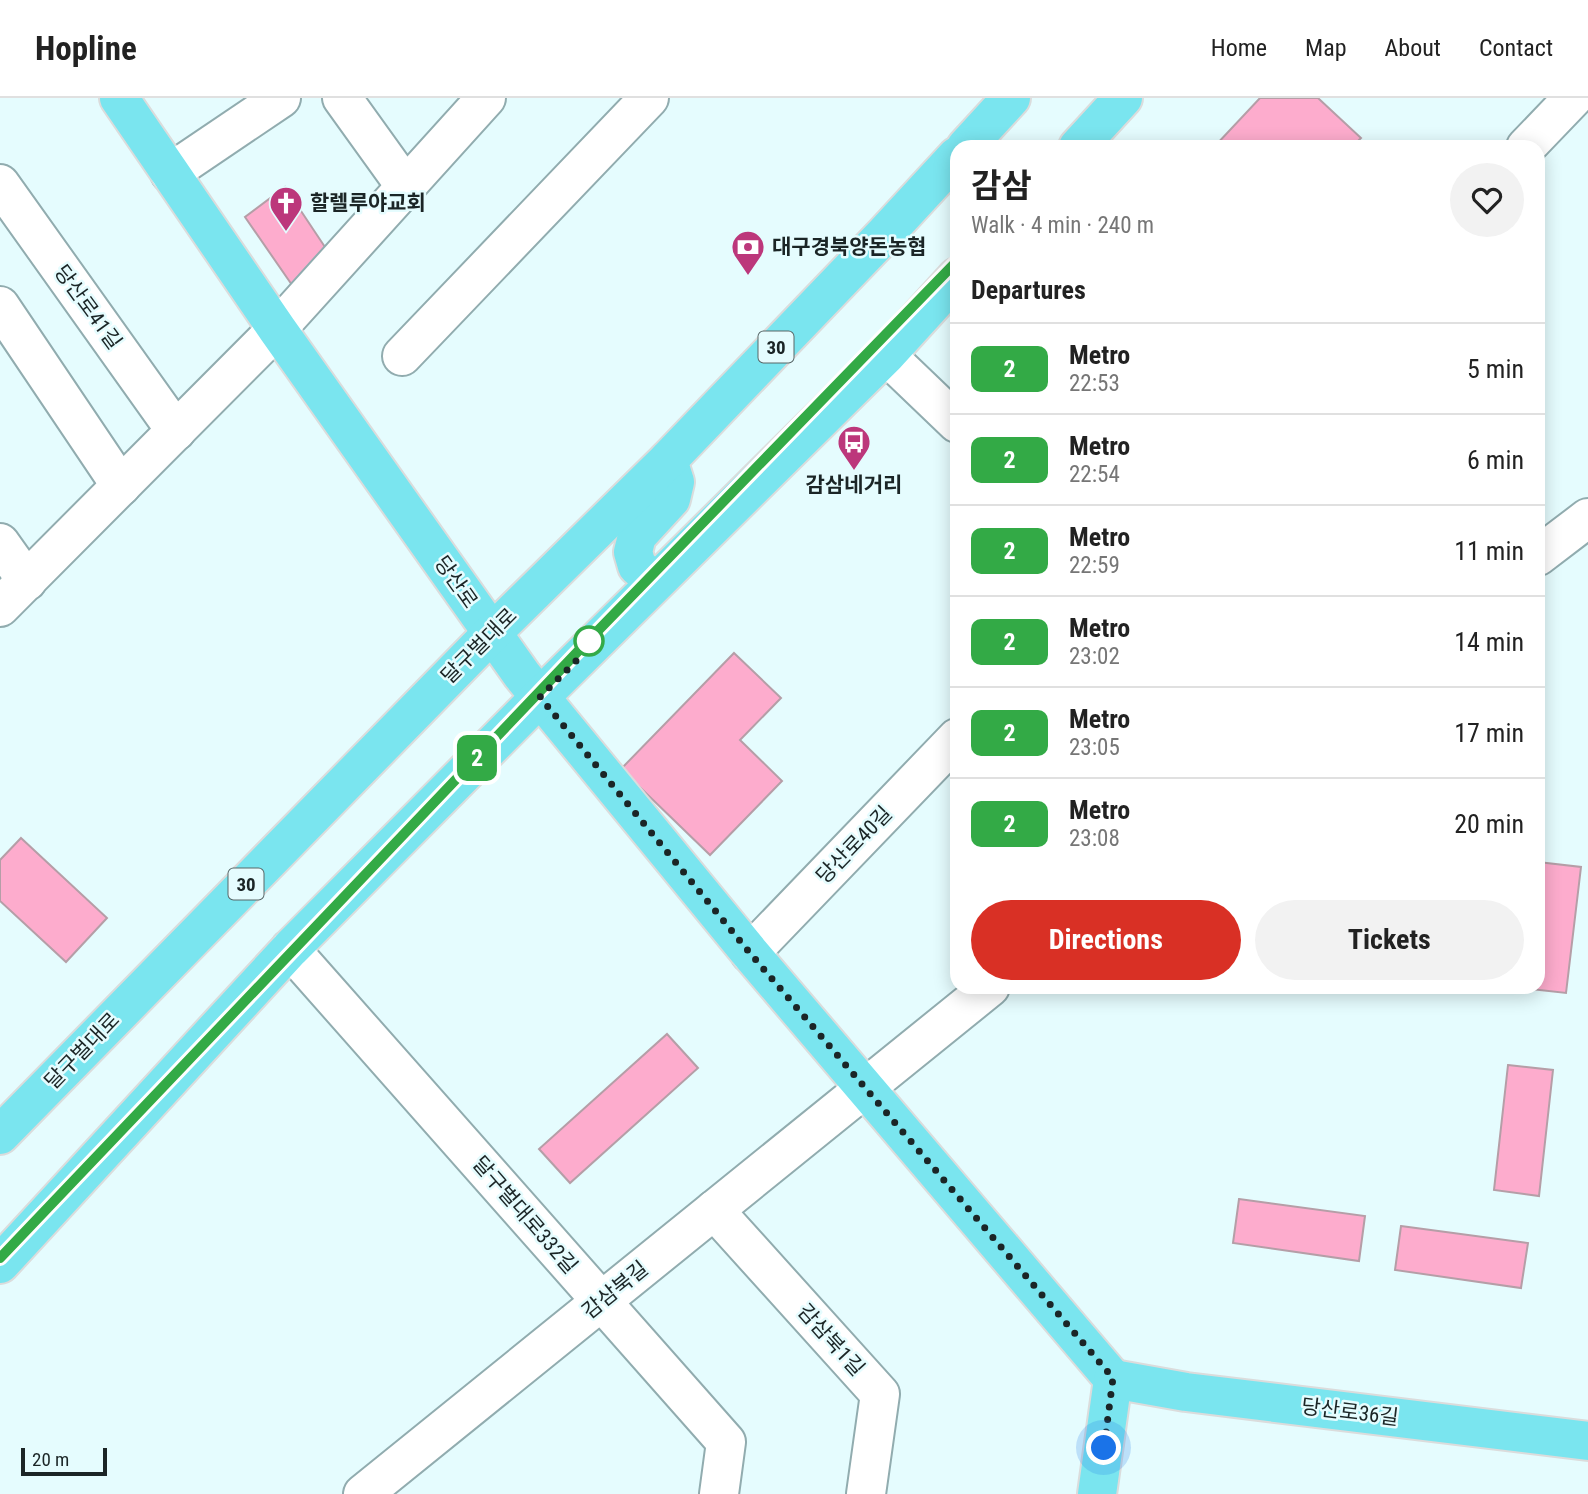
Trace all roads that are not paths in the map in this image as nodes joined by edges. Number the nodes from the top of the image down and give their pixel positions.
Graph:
1 (119, 98) edge
2 (281, 98) edge
3 (342, 98) edge
4 (486, 98) edge
5 (649, 98) edge
6 (1012, 98) edge
7 (1123, 98) edge
8 (1573, 98) edge
9 (973, 140) edge
10 (1084, 140) edge
11 (1532, 140) edge
12 (950, 164) edge
13 (170, 173) junction
14 (0, 184) edge
15 (406, 187) junction
16 (950, 285) edge
17 (0, 306) edge
18 (277, 329) junction
19 (886, 355) junction
20 (402, 356) dead end
21 (950, 416) edge
22 (176, 430) junction
23 (668, 460) junction
24 (121, 486) junction
25 (1588, 518) edge
26 (0, 543) edge
27 (1545, 551) edge
28 (27, 581) junction
29 (655, 583) junction
30 (0, 607) edge
31 (492, 633) junction
32 (540, 697) junction
33 (950, 745) edge
34 (290, 949) junction
35 (750, 953) junction
36 (981, 994) edge
37 (865, 1088) junction
38 (0, 1135) edge
39 (714, 1210) junction
40 (0, 1264) edge
41 (601, 1301) junction
42 (1113, 1378) junction
43 (1588, 1441) edge
44 (365, 1493) edge
45 (719, 1494) edge
46 (866, 1494) edge
47 (1097, 1494) edge

1 - 13 main road, 당산로
2 - 13 street
3 - 15 street
4 - 15 street
5 - 20 street
6 - 9 main road
7 - 10 main road
8 - 11 street
12 - 23 main road, 달구벌대로 / 30
13 - 18 main road, 당산로
14 - 22 street, 당산로41길
15 - 18 street
16 - 19 main road
17 - 24 street
18 - 22 street
18 - 31 main road, 당산로
19 - 21 street
19 - 29 main road
22 - 24 street
23 - 29 main road
23 - 31 main road, 달구벌대로 / 30
24 - 28 street
25 - 27 street
26 - 28 street
28 - 30 street
29 - 32 main road
31 - 32 main road, 당산로
31 - 38 main road, 달구벌대로 / 30
32 - 34 main road
32 - 35 main road, 당산로
33 - 35 street, 당산로40길
34 - 40 main road
34 - 41 street, 달구벌대로332길
35 - 37 main road, 당산로
36 - 37 street, 감삼북길
37 - 39 street, 감삼북길
37 - 42 main road, 당산로
39 - 41 street, 감삼북길
39 - 46 street, 감삼북1길
41 - 44 street, 감삼북길
41 - 45 street, 달구벌대로332길
42 - 43 main road, 당산로36길
42 - 47 main road

